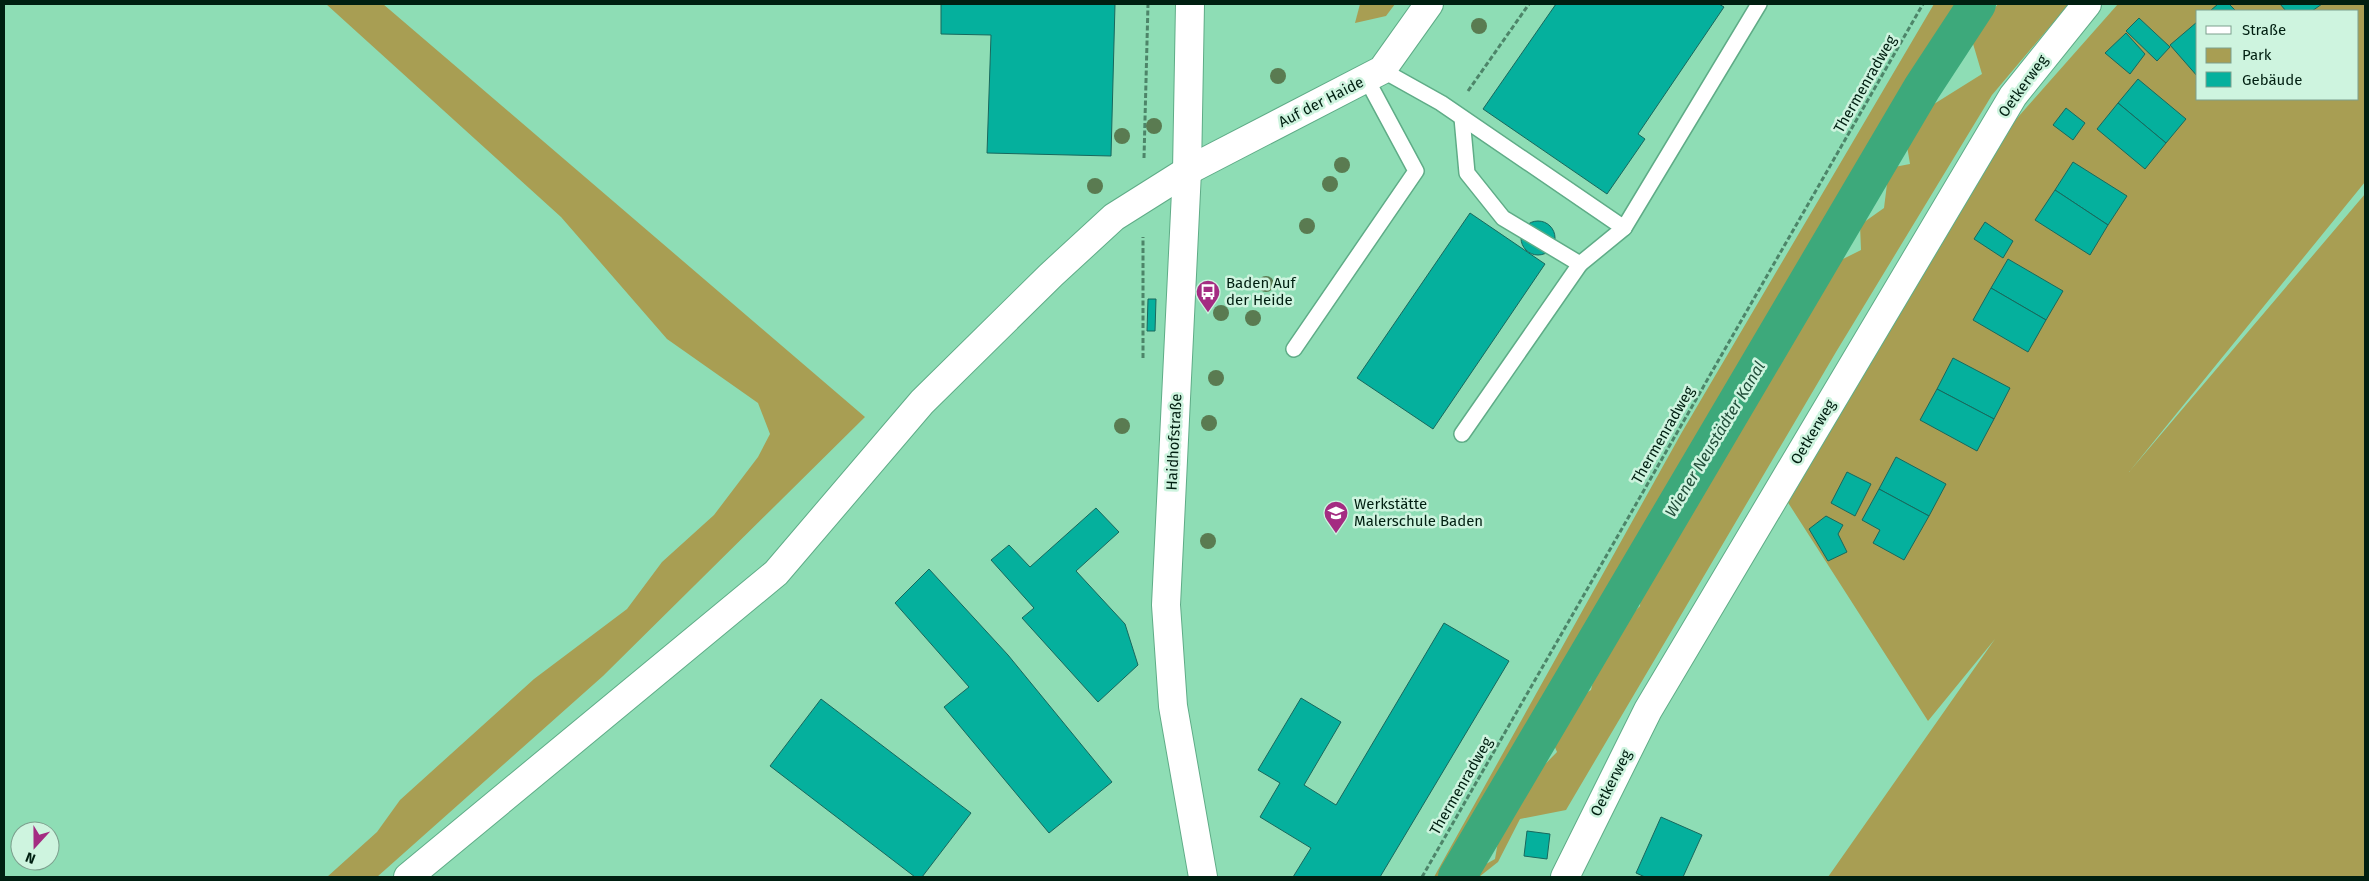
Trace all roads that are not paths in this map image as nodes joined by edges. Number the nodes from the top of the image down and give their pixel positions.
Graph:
1 (1190, 4) edge
2 (1428, 4) edge
3 (1758, 4) edge
4 (2087, 4) edge
5 (1374, 74) junction
6 (1458, 115) junction
7 (1187, 170) junction
8 (1624, 228) junction
9 (1580, 264) junction
10 (1294, 349) dead end
11 (1462, 434) dead end
12 (408, 877) edge
13 (1203, 877) edge
14 (1565, 877) edge

1 - 7 street, Haidhofstraße
2 - 5 street, Auf der Haide
3 - 8 lane
4 - 14 street, Oetkerweg
5 - 6 lane
5 - 7 street, Auf der Haide
5 - 10 lane
6 - 8 lane
6 - 9 lane
7 - 12 street, Auf der Haide
7 - 13 street, Haidhofstraße
8 - 9 lane
9 - 11 lane

